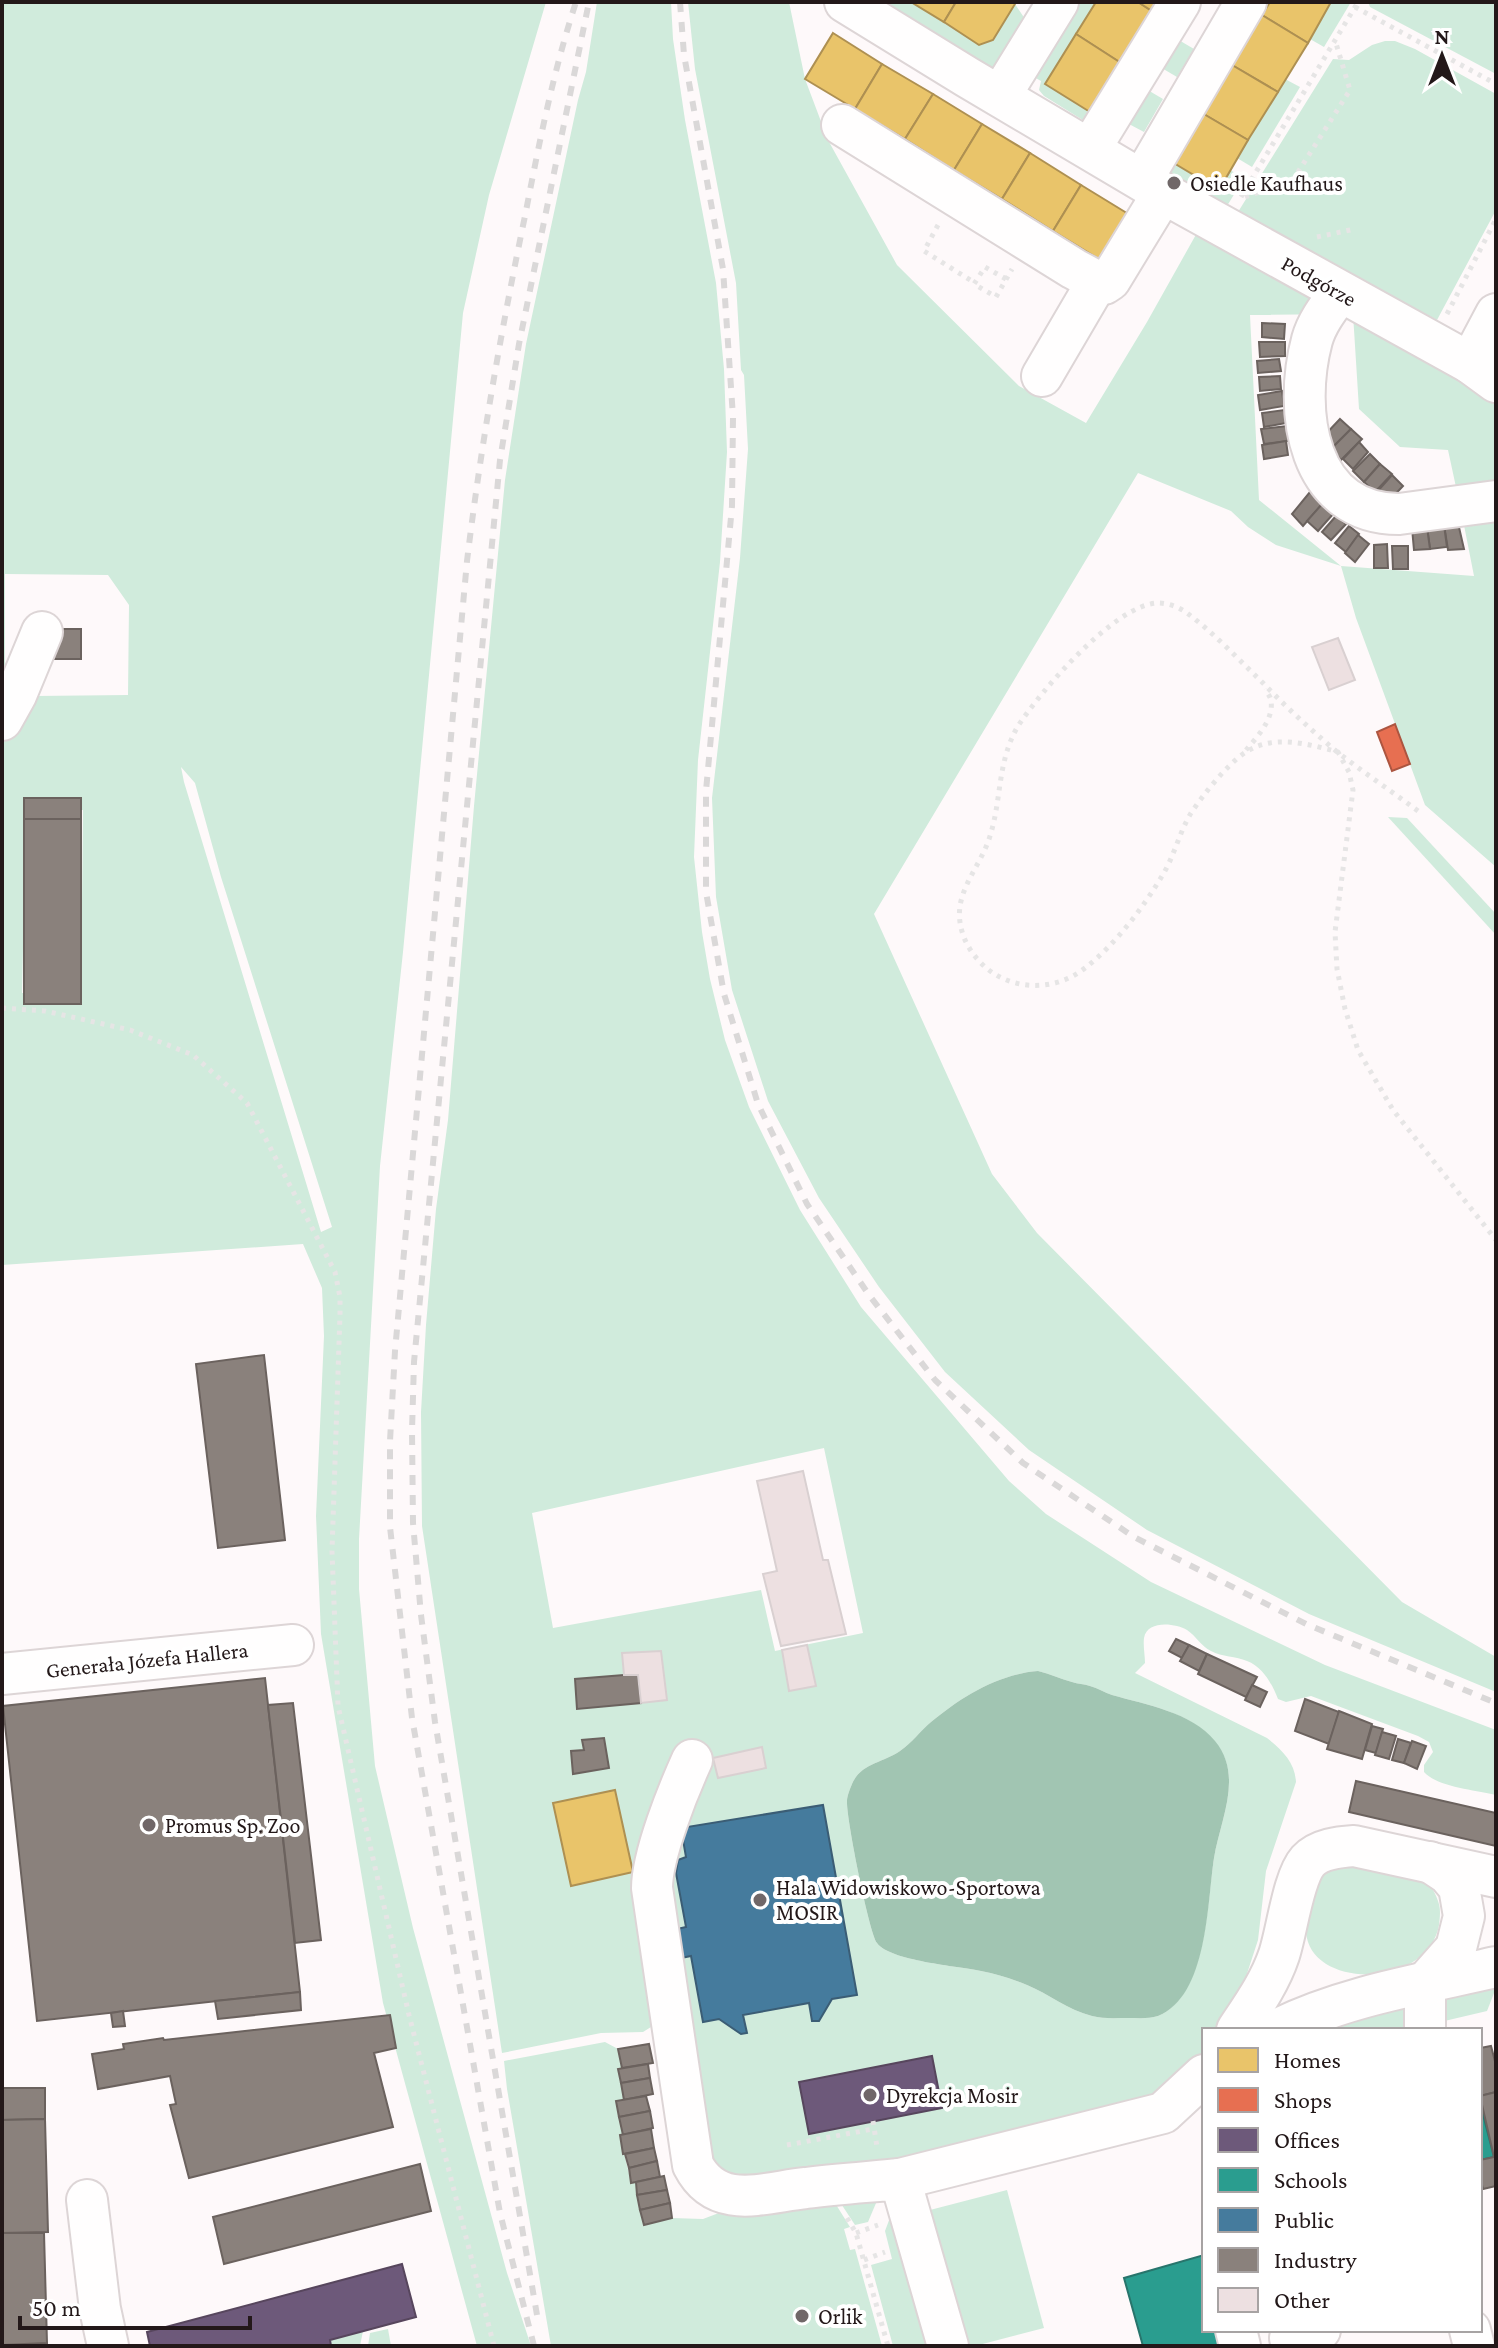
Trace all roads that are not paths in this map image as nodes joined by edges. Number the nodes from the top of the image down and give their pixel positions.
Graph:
1 (845, 2) edge
2 (1180, 2) edge
3 (1246, 2) edge
4 (1050, 5) edge
5 (1000, 96) junction
6 (842, 125) dead end
7 (1090, 149) junction
8 (1152, 186) junction
9 (1097, 282) junction
10 (1340, 292) junction
11 (1496, 314) edge
12 (1483, 372) edge
13 (1042, 376) dead end
14 (1496, 501) edge
15 (42, 632) dead end
16 (2, 720) edge
17 (293, 1645) dead end
18 (2, 1674) edge
19 (692, 1760) dead end
20 (1430, 1862) junction
21 (1496, 1877) edge
22 (1496, 1967) edge
23 (1425, 1983) junction
24 (1238, 2028) edge
25 (1280, 2028) edge
26 (1425, 2028) edge
27 (1202, 2077) edge
28 (900, 2179) junction
29 (87, 2200) dead end
30 (108, 2346) edge
31 (948, 2346) edge

1 - 5 street, Podgórze
2 - 7 street
3 - 8 street
4 - 5 street
5 - 7 street, Podgórze
6 - 9 street
7 - 8 street, Podgórze
8 - 9 street
8 - 10 street, Podgórze
9 - 13 street
10 - 12 street, Podgórze
10 - 14 street
11 - 12 street
15 - 16 street
17 - 18 street, Generała Józefa Hallera
19 - 28 street
20 - 21 street
20 - 23 street
20 - 24 street
22 - 23 street
23 - 25 street
23 - 26 street
27 - 28 street
28 - 31 street
29 - 30 street

